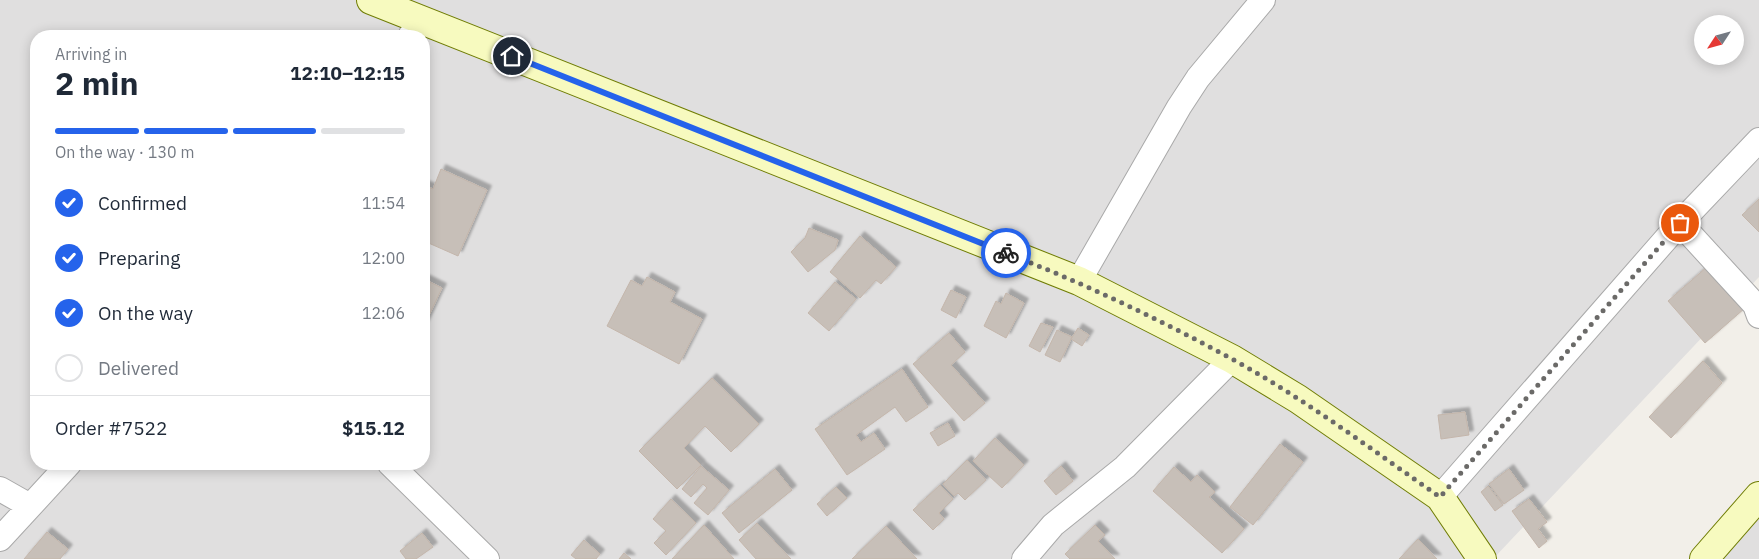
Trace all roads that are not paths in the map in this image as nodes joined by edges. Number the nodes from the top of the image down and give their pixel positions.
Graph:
1 (371, 0) edge
2 (1263, 0) edge
3 (416, 29) edge
4 (430, 34) edge
5 (1759, 140) edge
6 (1680, 223) junction
7 (1079, 282) junction
8 (1759, 316) edge
9 (1232, 359) junction
10 (63, 470) edge
11 (396, 470) edge
12 (0, 489) edge
13 (1759, 496) edge
14 (1440, 497) junction
15 (30, 506) junction
16 (0, 540) edge
17 (487, 559) edge
18 (1024, 559) edge
19 (1482, 559) edge
20 (1704, 559) edge

1 - 3 main road
2 - 7 street
4 - 7 main road
5 - 6 street
6 - 8 street
6 - 14 street
7 - 9 main road
9 - 14 main road
9 - 18 street
10 - 15 street
11 - 17 street
12 - 15 street
13 - 20 main road
14 - 19 main road
15 - 16 street

